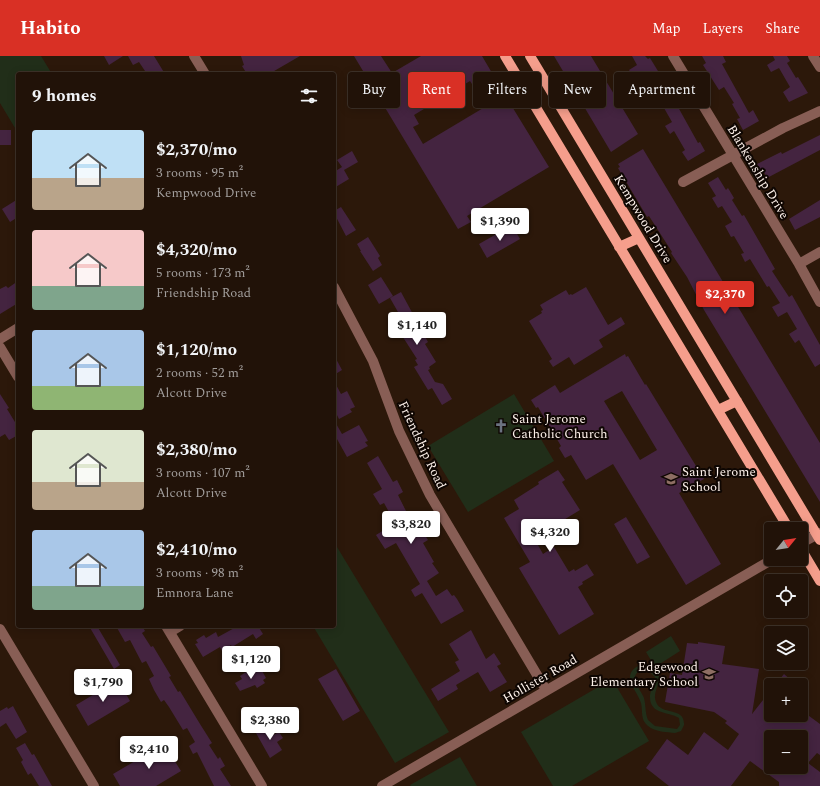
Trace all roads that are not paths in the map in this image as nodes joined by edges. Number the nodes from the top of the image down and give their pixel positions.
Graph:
1 (194, 56) edge
2 (505, 56) edge
3 (530, 56) edge
4 (672, 56) edge
5 (813, 56) edge
6 (820, 67) edge
7 (204, 72) edge
8 (820, 111) edge
9 (732, 155) junction
10 (683, 182) dead end
11 (639, 238) junction
12 (619, 247) junction
13 (820, 252) edge
14 (799, 264) junction
15 (336, 291) edge
16 (820, 302) edge
17 (16, 329) edge
18 (0, 339) edge
19 (0, 347) edge
20 (16, 374) edge
21 (737, 401) junction
22 (718, 410) junction
23 (785, 522) edge
24 (819, 536) edge
25 (808, 540) edge
26 (808, 561) edge
27 (764, 564) edge
28 (820, 581) edge
29 (0, 629) edge
30 (168, 629) edge
31 (546, 690) junction
32 (94, 786) edge
33 (262, 786) edge
34 (382, 786) edge

1 - 7 street
2 - 12 main road
3 - 11 main road, Kempwood Drive
4 - 9 street, Blankenship Drive
5 - 6 street
8 - 9 street
9 - 10 street
9 - 14 street, Blankenship Drive
11 - 12 main road
11 - 21 main road, Kempwood Drive
12 - 22 main road
13 - 14 street
14 - 16 street, Blankenship Drive
15 - 31 street, Friendship Road
17 - 18 street
19 - 20 street
21 - 22 main road
21 - 24 main road, Kempwood Drive
22 - 23 main road
24 - 25 street
26 - 28 main road
27 - 31 street, Hollister Road
29 - 32 street
30 - 33 street
31 - 34 street, Hollister Road

